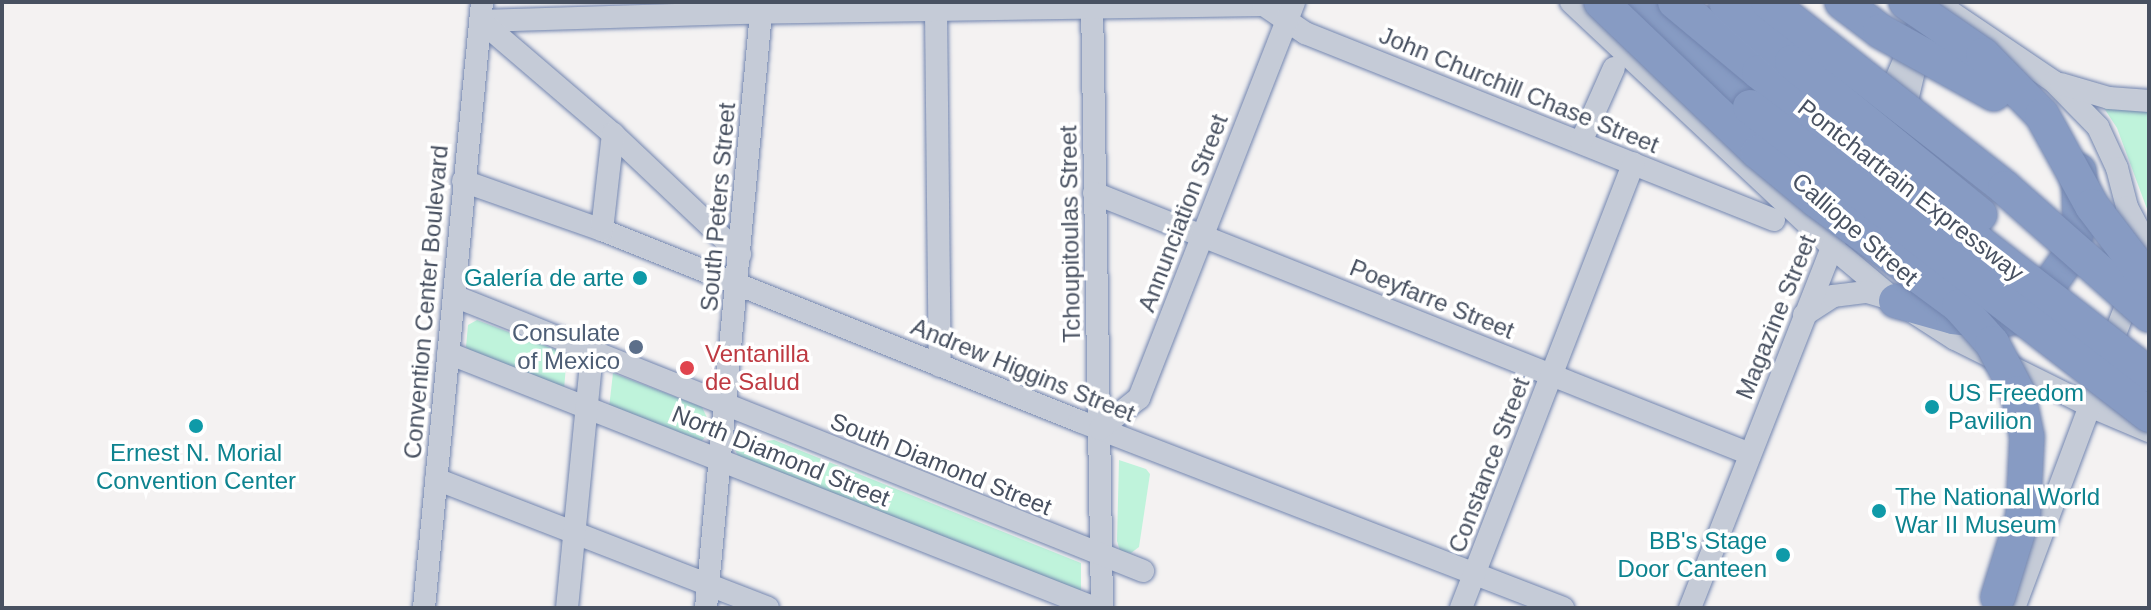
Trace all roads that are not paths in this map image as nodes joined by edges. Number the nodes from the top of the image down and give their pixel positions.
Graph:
1 (1571, 2) edge
2 (1601, 2) edge
3 (1632, 2) edge
4 (1675, 2) edge
5 (1726, 2) edge
6 (1768, 2) edge
7 (1842, 2) edge
8 (1906, 2) edge
9 (1930, 2) edge
10 (1936, 2) edge
11 (1092, 4) edge
12 (762, 7) edge
13 (936, 9) junction
14 (1290, 10) edge
15 (481, 11) edge
16 (1988, 37) junction
17 (1614, 68) dead end
18 (2054, 82) junction
19 (2149, 101) edge
20 (613, 134) junction
21 (1581, 142) junction
22 (1634, 163) junction
23 (463, 181) junction
24 (1094, 193) junction
25 (1774, 220) dead end
26 (602, 230) junction
27 (1201, 236) junction
28 (1832, 247) junction
29 (2149, 248) edge
30 (740, 254) junction
31 (2149, 281) edge
32 (737, 285) junction
33 (454, 296) junction
34 (1896, 301) junction
35 (2149, 315) edge
36 (1803, 316) junction
37 (2149, 348) edge
38 (448, 353) junction
39 (592, 353) junction
40 (940, 366) junction
41 (1552, 375) junction
42 (2149, 375) edge
43 (2090, 406) junction
44 (587, 407) junction
45 (726, 407) junction
46 (2149, 415) edge
47 (1100, 429) junction
48 (2149, 431) edge
49 (1750, 454) junction
50 (721, 459) junction
51 (436, 479) junction
52 (575, 531) junction
53 (1101, 555) junction
54 (1143, 571) dead end
55 (1474, 573) junction
56 (708, 584) junction
57 (2002, 604) edge
58 (424, 608) edge
59 (567, 608) edge
60 (706, 608) edge
61 (768, 608) edge
62 (1095, 608) edge
63 (1102, 608) edge
64 (1461, 608) edge
65 (1563, 608) edge
66 (1690, 608) edge

1 - 28 street, Calliope Street
2 - 57 highway, bridge
3 - 46 highway, bridge
4 - 42 highway, Pontchartrain Expressway, bridge
5 - 37 highway, bridge
6 - 35 highway, bridge
7 - 34 highway, bridge
8 - 31 highway, bridge
9 - 28 street, Magazine Street
10 - 16 street
11 - 13 street, John Churchill Chase Street
11 - 14 street, John Churchill Chase Street
11 - 24 street, Tchoupitoulas Street
12 - 13 street, John Churchill Chase Street
12 - 15 street, John Churchill Chase Street
12 - 30 street, South Peters Street
13 - 40 street
14 - 21 street, John Churchill Chase Street
14 - 27 street, Annunciation Street
15 - 20 street
15 - 23 street, Convention Center Boulevard
16 - 18 street
16 - 34 street
17 - 21 street
18 - 19 street
18 - 29 street
20 - 26 street
20 - 30 street
21 - 22 street, John Churchill Chase Street
22 - 25 street, John Churchill Chase Street
22 - 41 street, Constance Street
23 - 26 street, Andrew Higgins Street
23 - 33 street, Convention Center Boulevard
24 - 27 street, Poeyfarre Street
24 - 47 street, Tchoupitoulas Street
26 - 32 street, Andrew Higgins Street
27 - 41 street, Poeyfarre Street
27 - 47 street, Annunciation Street
28 - 34 street, Calliope Street
28 - 36 street, Magazine Street
29 - 43 street
30 - 32 street, South Peters Street
32 - 40 street, Andrew Higgins Street
32 - 45 street, South Peters Street
33 - 38 street, Convention Center Boulevard
33 - 39 street, South Diamond Street
34 - 36 street
34 - 43 street, Calliope Street
36 - 49 street, Magazine Street
37 - 43 street
38 - 44 street, North Diamond Street
38 - 51 street, Convention Center Boulevard
39 - 44 street
39 - 45 street, South Diamond Street
40 - 47 street, Andrew Higgins Street
41 - 49 street, Poeyfarre Street
41 - 55 street, Constance Street
43 - 48 street, Calliope Street
43 - 57 street
44 - 50 street, North Diamond Street
44 - 52 street
45 - 50 street, South Peters Street
45 - 53 street, South Diamond Street
47 - 53 street, Tchoupitoulas Street
47 - 55 street, Andrew Higgins Street
49 - 66 street, Magazine Street
50 - 56 street, South Peters Street
50 - 62 street, North Diamond Street
51 - 52 street
51 - 58 street, Convention Center Boulevard
52 - 56 street
52 - 59 street
53 - 54 street, South Diamond Street
53 - 63 street, Tchoupitoulas Street
55 - 64 street, Constance Street
55 - 65 street, Andrew Higgins Street
56 - 60 street, South Peters Street
56 - 61 street

